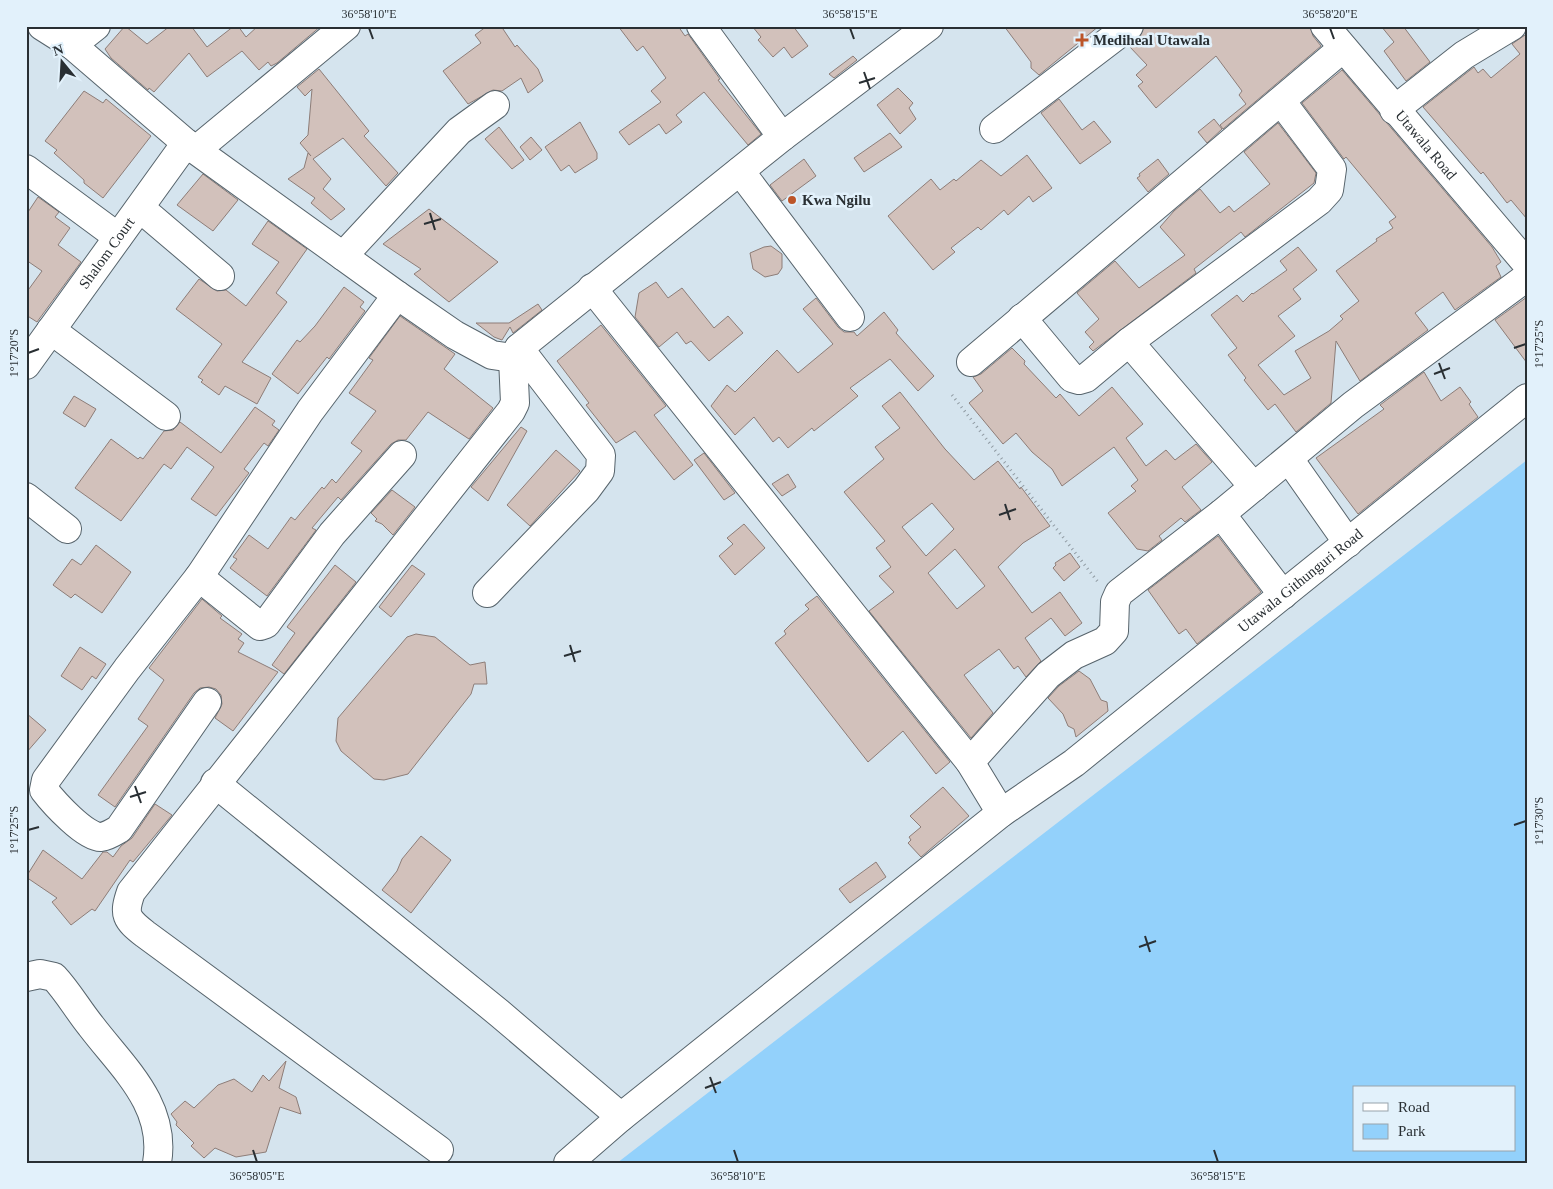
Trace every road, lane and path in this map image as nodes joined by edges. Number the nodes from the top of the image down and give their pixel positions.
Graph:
1 (42, 26) edge
2 (96, 26) edge
3 (346, 26) edge
4 (701, 26) edge
5 (929, 26) edge
6 (1129, 26) edge
7 (1325, 26) edge
8 (1512, 26) edge
9 (72, 45) junction
10 (1343, 48) junction
11 (1281, 101) junction
12 (495, 105) dead end
13 (1394, 110) junction
14 (994, 129) dead end
15 (782, 137) junction
16 (191, 146) junction
17 (26, 169) edge
18 (740, 171) junction
19 (140, 208) junction
20 (118, 237) junction
21 (343, 256) junction
22 (1527, 264) edge
23 (220, 276) dead end
24 (1527, 278) edge
25 (592, 288) junction
26 (397, 294) junction
27 (850, 317) dead end
28 (1022, 318) junction
29 (52, 330) junction
30 (1129, 342) junction
31 (516, 353) junction
32 (971, 362) dead end
33 (26, 365) edge
34 (952, 396) dead end
35 (1527, 398) edge
36 (166, 416) dead end
37 (402, 454) dead end
38 (1289, 459) junction
39 (1254, 487) junction
40 (26, 497) edge
41 (1221, 514) junction
42 (67, 529) dead end
43 (1348, 543) junction
44 (199, 577) junction
45 (487, 593) dead end
46 (1283, 595) junction
47 (1114, 602) junction
48 (208, 702) dead end
49 (970, 762) junction
50 (215, 784) junction
51 (1001, 813) junction
52 (26, 977) edge
53 (621, 1117) junction
54 (439, 1150) dead end
55 (157, 1163) edge
56 (568, 1163) edge

1 - 9 street
2 - 9 street
3 - 16 street, Shalom Court
4 - 15 street
5 - 15 street
6 - 14 street
7 - 10 street, Utawala Road
8 - 13 street
9 - 16 street
10 - 11 street
10 - 13 street, Utawala Road
11 - 28 street
11 - 30 street
12 - 21 street
13 - 22 street, Utawala Road
15 - 18 street
16 - 19 street, Shalom Court
16 - 21 street
17 - 20 street
18 - 25 street
18 - 27 street
19 - 20 street, Shalom Court
19 - 23 street
20 - 29 street, Shalom Court
21 - 26 street
24 - 38 street
25 - 31 street
25 - 49 street
26 - 31 street
26 - 44 street
28 - 30 street
28 - 32 street
29 - 33 street, Shalom Court
29 - 36 street
30 - 39 street
31 - 45 street
31 - 50 street
34 - 47 path
35 - 43 street, Utawala Githunguri Road
37 - 44 street
38 - 39 street
38 - 43 street
39 - 41 street
40 - 42 street
41 - 46 street
41 - 47 street
43 - 46 street, Utawala Githunguri Road
44 - 48 street
46 - 51 street, Utawala Githunguri Road
47 - 49 street
49 - 51 street
50 - 53 street
50 - 54 street
51 - 53 street, Utawala Githunguri Road
52 - 55 street
53 - 56 street, Utawala Githunguri Road

